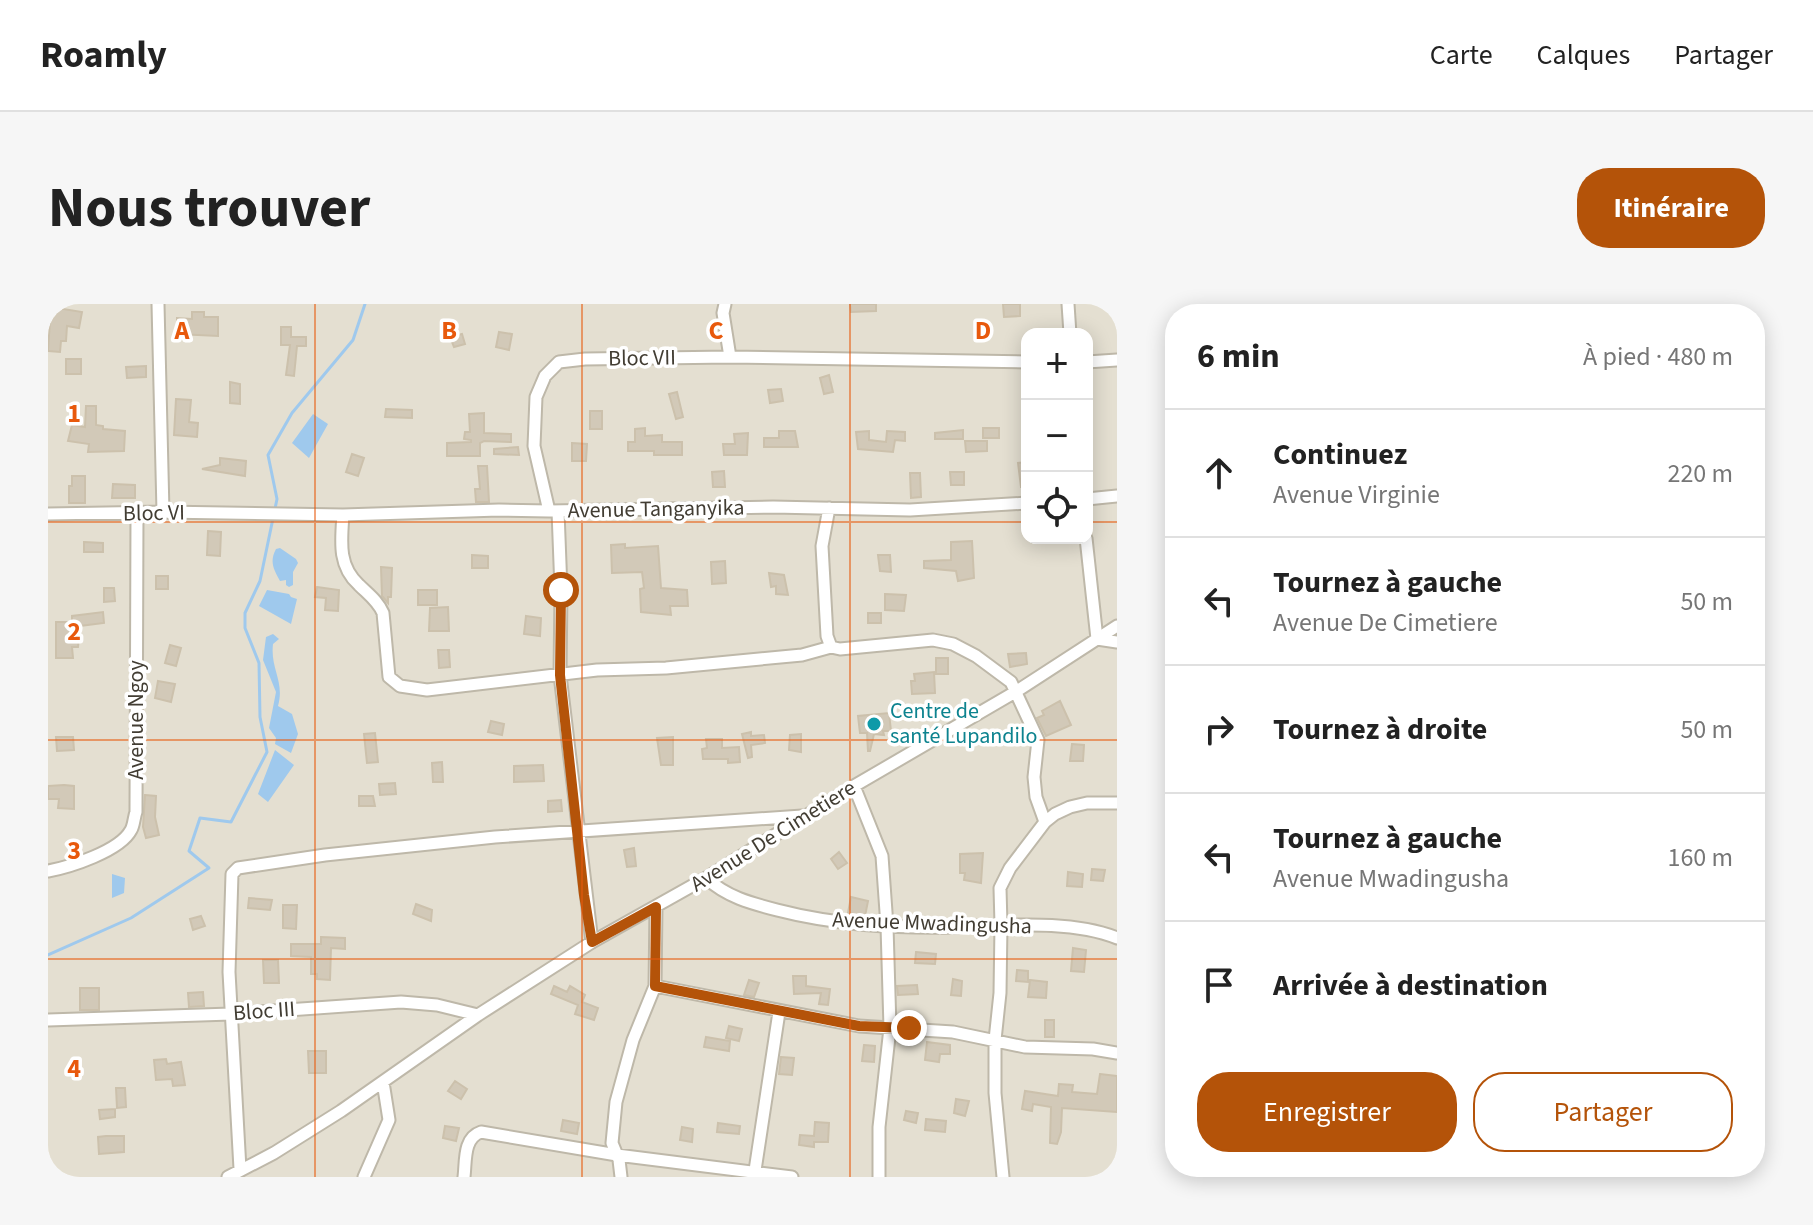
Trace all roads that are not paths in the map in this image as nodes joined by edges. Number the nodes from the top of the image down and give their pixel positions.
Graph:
1 (158, 304) edge
2 (725, 304) edge
3 (1068, 304) edge
4 (1070, 328) edge
5 (730, 357) junction
6 (1117, 360) edge
7 (1021, 362) edge
8 (1093, 362) edge
9 (1117, 496) edge
10 (1093, 498) edge
11 (1021, 503) edge
12 (829, 508) junction
13 (553, 511) junction
14 (163, 512) junction
15 (137, 513) junction
16 (48, 514) edge
17 (286, 515) joint
18 (343, 515) junction
19 (1087, 544) edge
20 (1117, 626) edge
21 (1097, 639) junction
22 (1117, 642) edge
23 (831, 647) junction
24 (560, 675) junction
25 (1017, 691) junction
26 (854, 786) junction
27 (1117, 803) edge
28 (807, 815) junction
29 (1045, 822) junction
30 (577, 830) junction
31 (48, 871) edge
32 (706, 878) junction
33 (656, 907) junction
34 (1001, 925) junction
35 (887, 926) junction
36 (1117, 938) edge
37 (592, 942) junction
38 (655, 986) junction
39 (779, 1012) junction
40 (231, 1014) junction
41 (478, 1015) junction
42 (48, 1020) edge
43 (890, 1028) junction
44 (995, 1040) junction
45 (1117, 1053) edge
46 (383, 1082) junction
47 (617, 1155) junction
48 (240, 1169) junction
49 (754, 1174) edge
50 (228, 1177) edge
51 (364, 1177) edge
52 (464, 1177) edge
53 (621, 1177) edge
54 (792, 1177) edge
55 (879, 1177) edge
56 (1003, 1177) edge

1 - 14 street
2 - 5 street
3 - 4 street
5 - 7 street, Bloc VII
5 - 13 street, Bloc VII
6 - 8 street
9 - 10 street
11 - 12 street, Avenue Tanganyika
12 - 13 street, Avenue Tanganyika
12 - 23 street
13 - 18 street, Avenue Tanganyika
13 - 24 street
14 - 15 street, Bloc VI
14 - 17 street, Bloc VI
15 - 16 street, Bloc VI
15 - 31 street, Avenue Ngoy
17 - 18 street, Avenue Tanganyika
18 - 24 street
19 - 21 street
20 - 21 street, Avenue De Cimetiere
21 - 22 street
21 - 25 street, Avenue De Cimetiere
23 - 24 street
23 - 25 street
24 - 30 street
25 - 26 street, Avenue De Cimetiere
25 - 29 street
26 - 28 street, Avenue De Cimetiere
26 - 35 street
27 - 29 street
28 - 30 street
28 - 32 street, Avenue De Cimetiere
29 - 34 street
30 - 37 street
30 - 40 street
32 - 33 street, Avenue De Cimetiere
32 - 35 street, Avenue Mwadingusha
33 - 37 street, Avenue De Cimetiere
33 - 38 street
34 - 35 street, Avenue Mwadingusha
34 - 36 street, Avenue Mwadingusha
34 - 44 street
35 - 43 street
37 - 41 street, Avenue De Cimetiere
38 - 39 street
38 - 47 street
39 - 43 street
39 - 49 street
40 - 41 street, Bloc III
40 - 42 street, Bloc III
40 - 48 street
41 - 46 street, Avenue De Cimetiere
43 - 44 street
43 - 55 street
44 - 45 street
44 - 56 street
46 - 48 street, Avenue De Cimetiere
46 - 51 street
47 - 49 street
47 - 52 street
47 - 53 street
48 - 50 street, Avenue De Cimetiere
49 - 54 street

